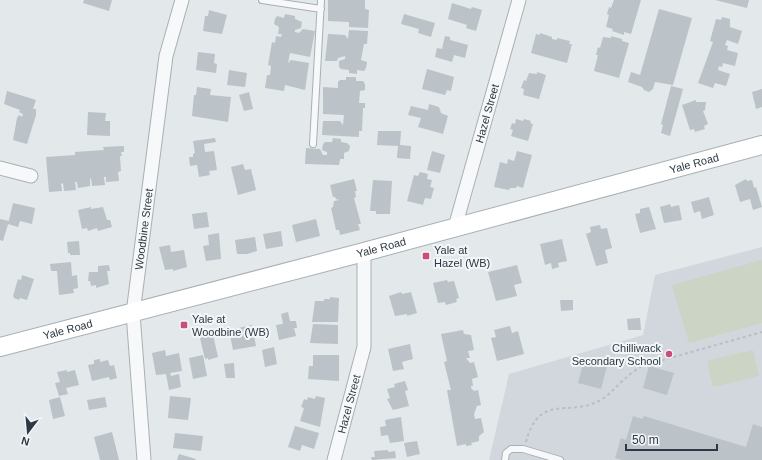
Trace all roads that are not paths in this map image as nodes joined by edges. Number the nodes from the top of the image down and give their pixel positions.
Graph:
1 (182, 0) edge
2 (262, 0) edge
3 (321, 0) edge
4 (519, 0) edge
5 (321, 9) junction
6 (313, 144) dead end
7 (762, 145) edge
8 (0, 168) edge
9 (31, 176) dead end
10 (456, 227) junction
11 (364, 252) junction
12 (134, 313) junction
13 (0, 347) edge
14 (144, 460) edge
15 (334, 460) edge
16 (505, 460) edge
17 (560, 460) edge

1 - 12 street, Woodbine Street
2 - 5 lane
3 - 5 lane
4 - 10 street, Hazel Street
5 - 6 lane
7 - 10 main road, Yale Road
8 - 9 street
10 - 11 main road, Yale Road
11 - 12 main road, Yale Road
11 - 15 street, Hazel Street
12 - 13 main road, Yale Road
12 - 14 street, Woodbine Street
16 - 17 lane

